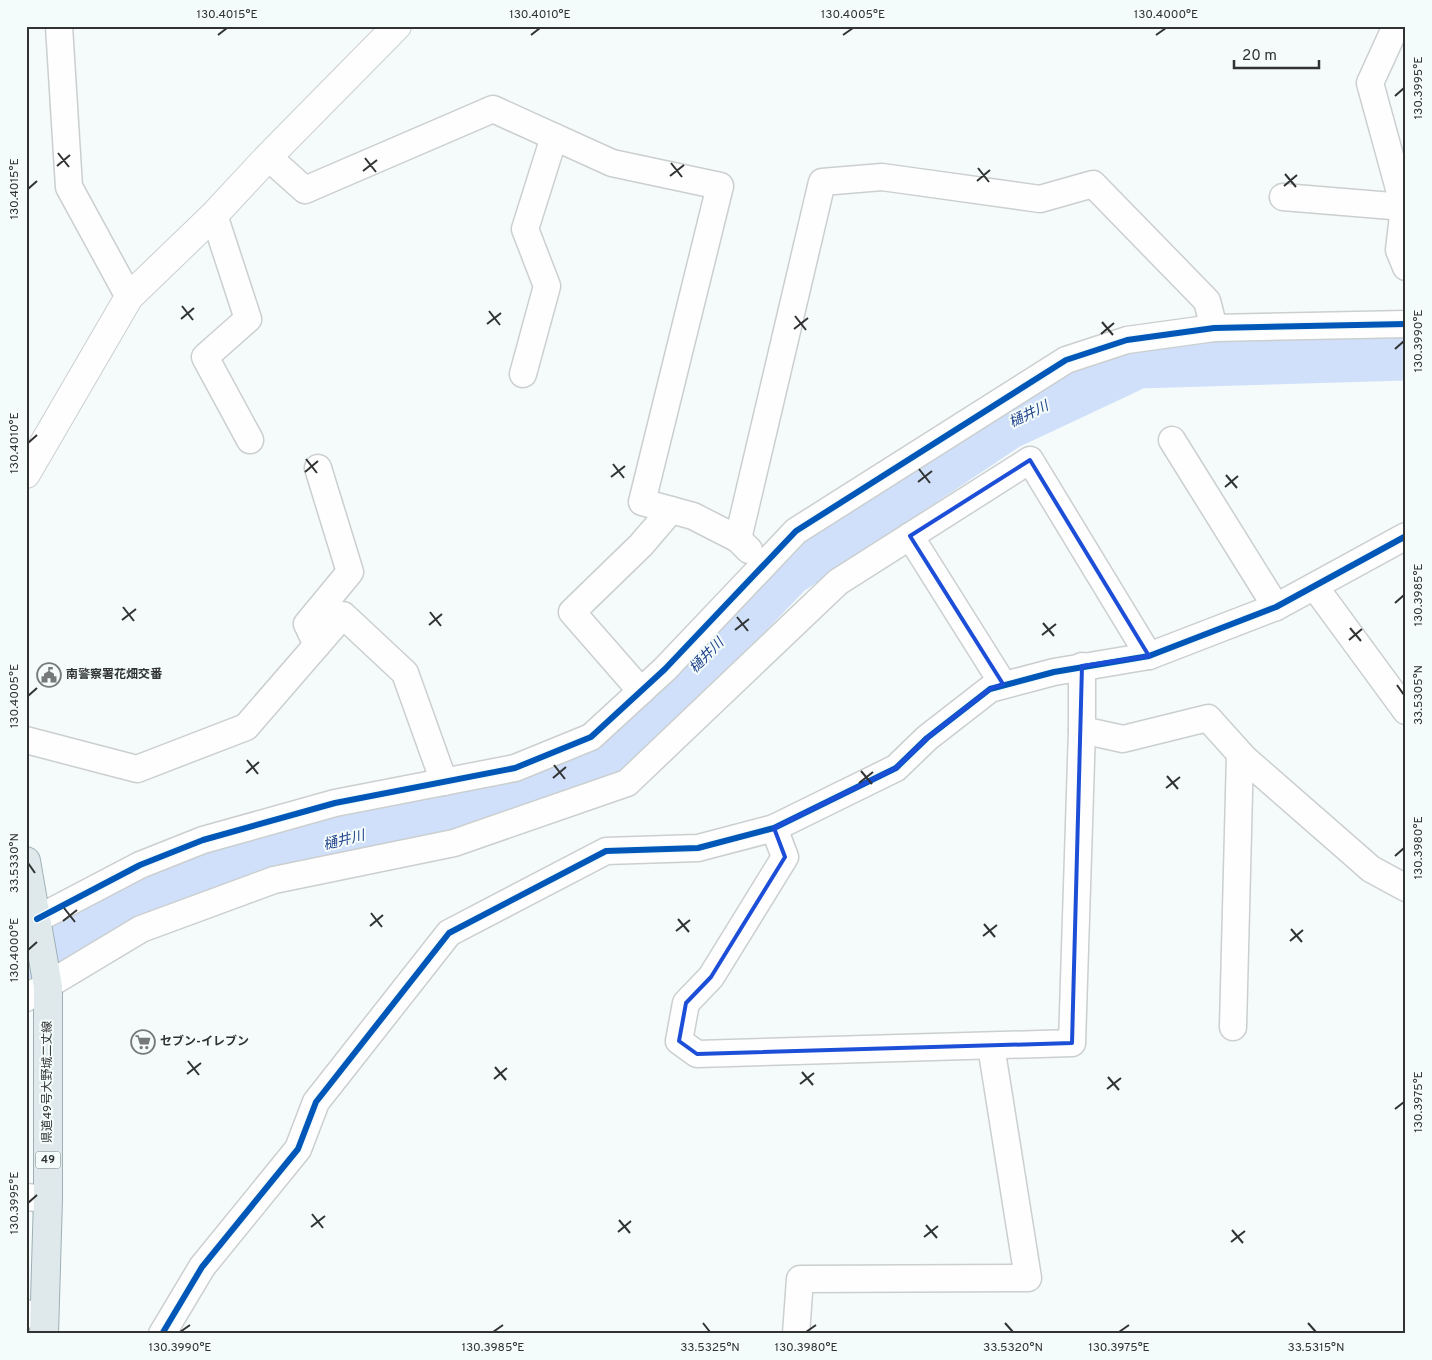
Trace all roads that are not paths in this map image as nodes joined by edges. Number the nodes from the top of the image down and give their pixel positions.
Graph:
1 (59, 26) edge
2 (397, 26) edge
3 (1396, 26) edge
4 (554, 137) junction
5 (268, 157) junction
6 (1283, 197) dead end
7 (1404, 207) junction
8 (214, 214) junction
9 (1406, 267) edge
10 (129, 297) junction
11 (1406, 324) edge
12 (1214, 328) junction
13 (523, 374) dead end
14 (250, 440) dead end
15 (1172, 440) dead end
16 (318, 468) dead end
17 (26, 474) edge
18 (672, 510) junction
19 (910, 536) junction
20 (1406, 536) edge
21 (738, 539) junction
22 (764, 565) junction
23 (1315, 587) junction
24 (1276, 607) junction
25 (317, 645) junction
26 (1150, 656) junction
27 (1082, 666) junction
28 (1003, 684) junction
29 (641, 691) junction
30 (1406, 711) edge
31 (1082, 730) junction
32 (26, 740) edge
33 (1240, 754) junction
34 (444, 782) junction
35 (774, 828) junction
36 (26, 861) edge
37 (1406, 888) edge
38 (37, 920) junction
39 (37, 993) edge
40 (1233, 1026) dead end
41 (991, 1046) junction
42 (37, 1198) edge
43 (38, 1322) edge
44 (162, 1334) edge
45 (796, 1334) edge

1 - 10 street
2 - 5 street
3 - 7 street
4 - 5 street
4 - 13 street
4 - 18 street
5 - 8 street
6 - 7 street
7 - 9 street
8 - 10 street
8 - 14 street
10 - 17 street
11 - 12 street
12 - 21 street
12 - 22 street
15 - 24 street
16 - 25 street
18 - 21 street
18 - 29 street
19 - 26 street
19 - 28 street
19 - 39 street
20 - 23 street
21 - 22 street
22 - 29 street
23 - 24 street
23 - 30 street
24 - 26 street
25 - 32 street
25 - 34 street
26 - 27 street
27 - 28 street
27 - 31 street
28 - 35 street
29 - 34 street
31 - 33 street
31 - 41 street
33 - 37 street
33 - 40 street
34 - 38 street
35 - 41 street
35 - 44 street
36 - 38 main road, 県道49号大野城二丈線 / 49
38 - 39 main road, 県道49号大野城二丈線 / 49
39 - 42 main road, 県道49号大野城二丈線 / 49
41 - 45 street
42 - 43 main road, 県道49号大野城二丈線 / 49

